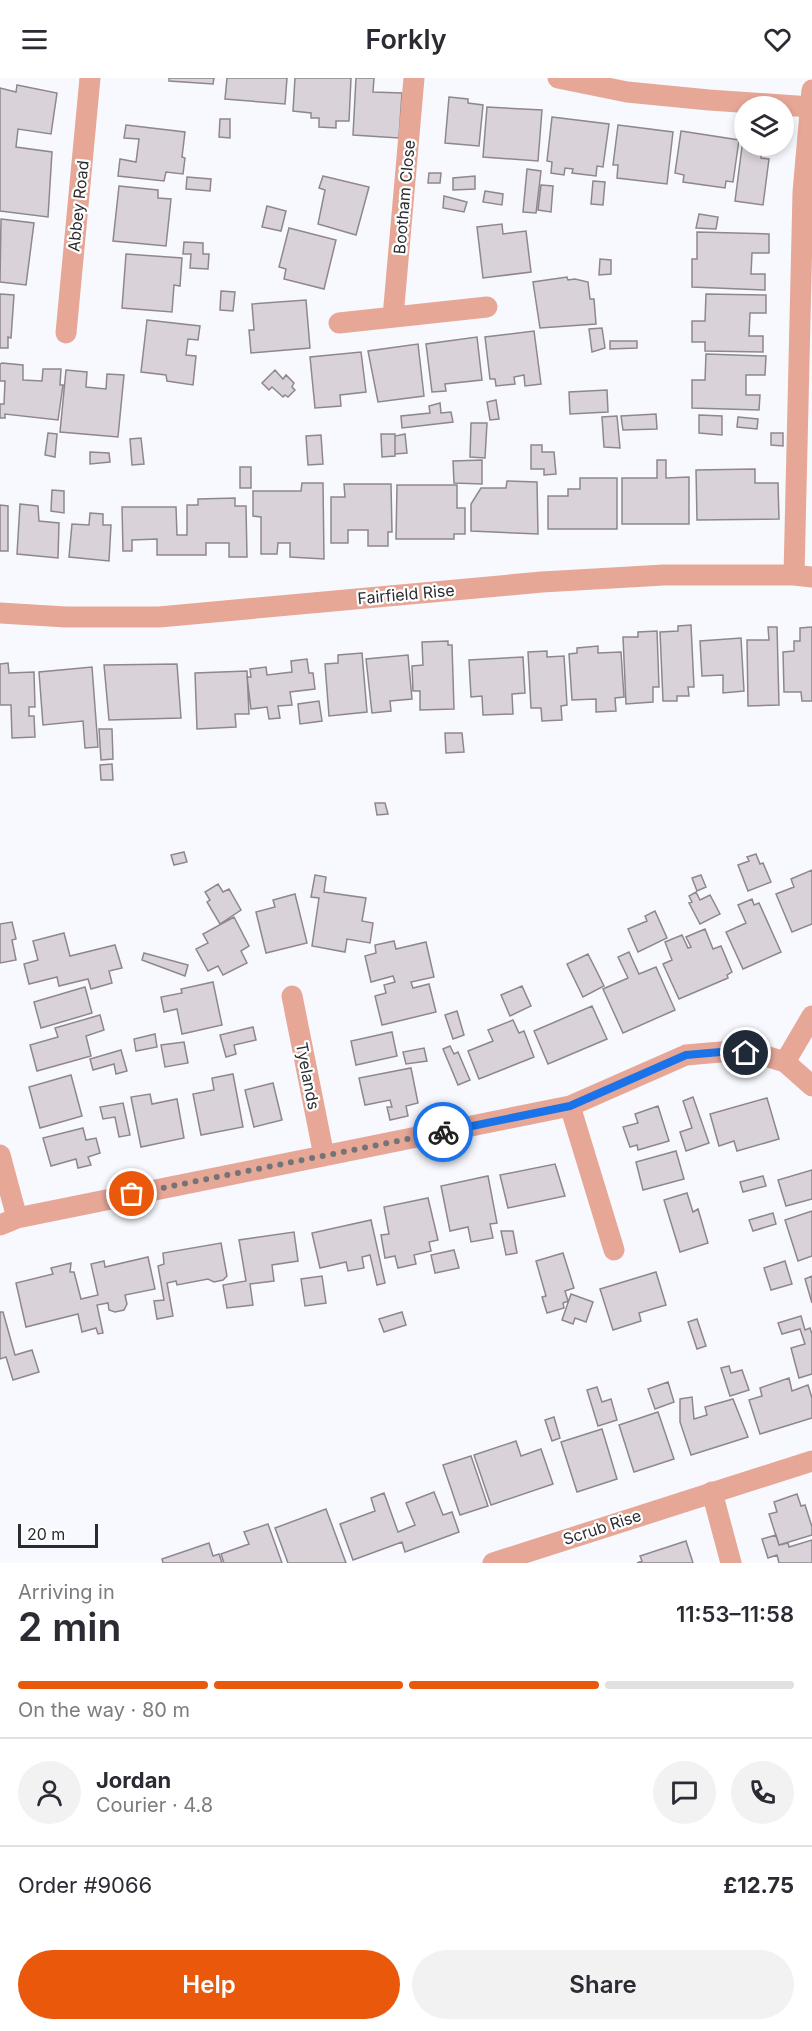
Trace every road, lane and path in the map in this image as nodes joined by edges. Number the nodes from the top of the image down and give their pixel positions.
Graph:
1 (90, 78) edge
2 (414, 78) edge
3 (558, 78) edge
4 (811, 98) edge
5 (487, 307) dead end
6 (393, 317) junction
7 (339, 322) dead end
8 (66, 333) dead end
9 (803, 576) edge
10 (0, 614) edge
11 (292, 996) dead end
12 (812, 1016) edge
13 (784, 1062) junction
14 (812, 1086) edge
15 (570, 1106) junction
16 (0, 1155) edge
17 (324, 1156) junction
18 (9, 1221) edge
19 (614, 1250) dead end
20 (812, 1461) edge
21 (712, 1491) junction
22 (493, 1563) edge
23 (731, 1563) edge

1 - 8 street, Abbey Road
2 - 6 street, Bootham Close
3 - 4 street
4 - 9 street
5 - 6 street
6 - 7 street
9 - 10 street, Fairfield Rise
11 - 17 street, Tyelands
12 - 13 street
13 - 14 street
13 - 15 street
15 - 17 street
15 - 19 street
16 - 18 street
17 - 18 street
20 - 21 street, Scrub Rise
21 - 22 street, Scrub Rise
21 - 23 street

